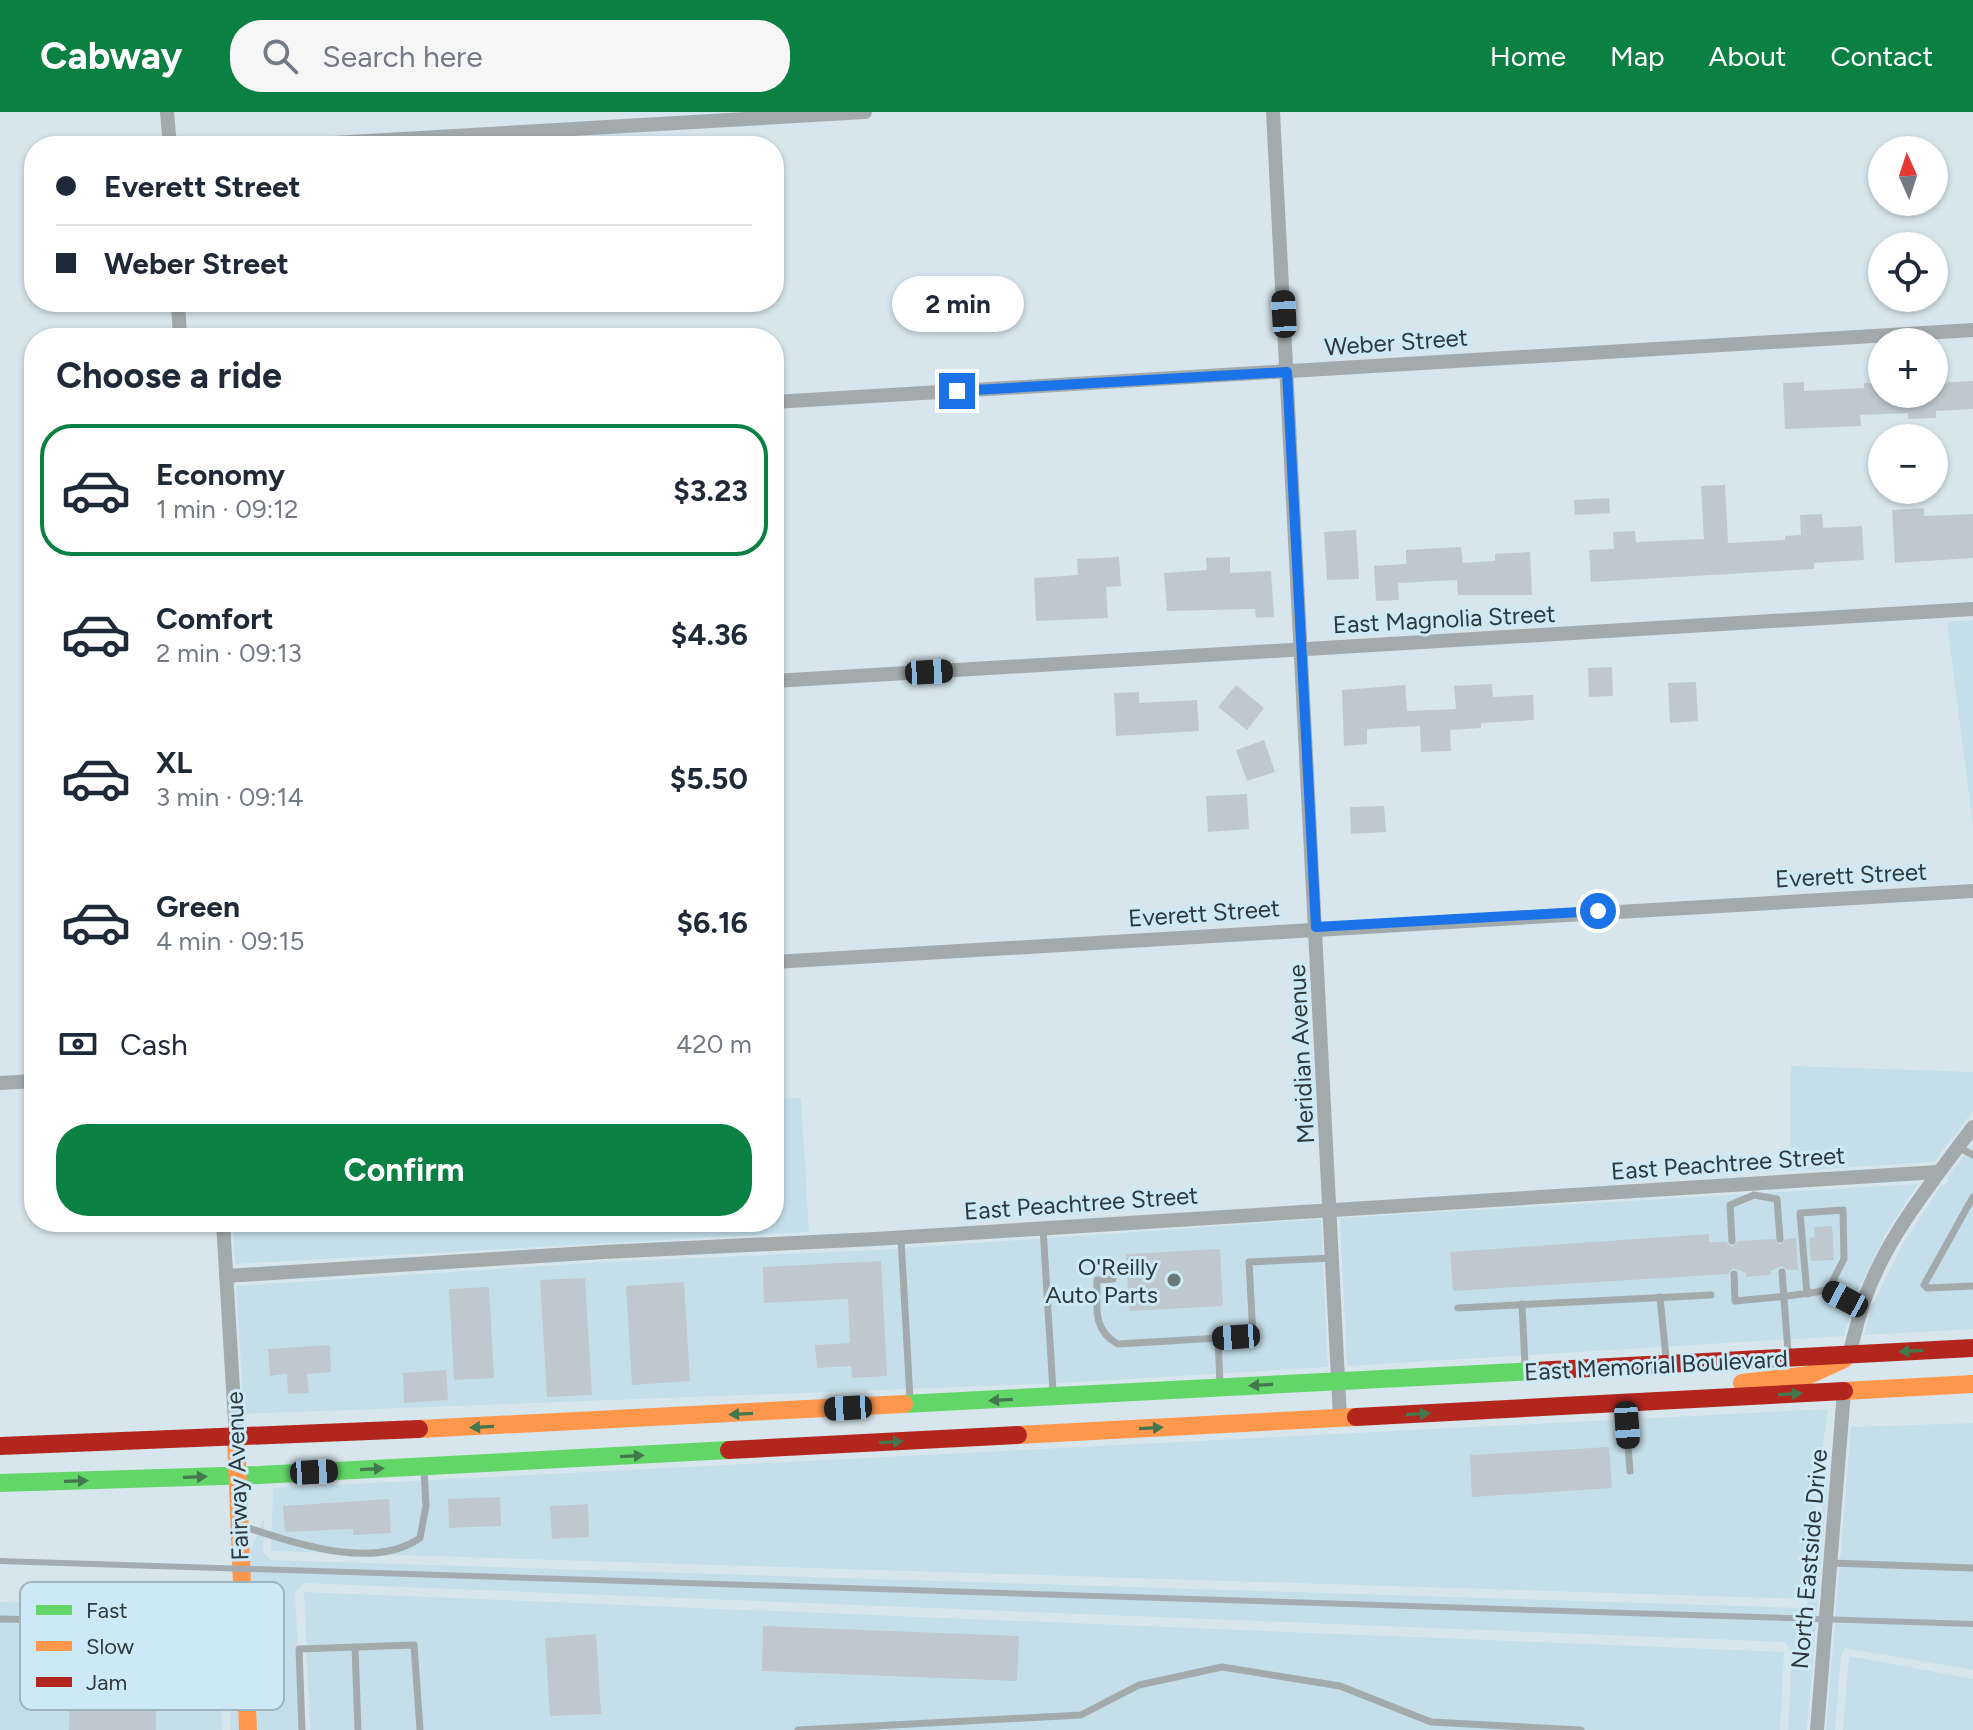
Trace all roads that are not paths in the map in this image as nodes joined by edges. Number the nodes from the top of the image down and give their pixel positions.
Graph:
1 (167, 112) edge
2 (865, 112) edge
3 (1273, 112) edge
4 (169, 136) edge
5 (453, 136) edge
6 (1973, 330) edge
7 (1287, 372) junction
8 (784, 401) edge
9 (1973, 609) edge
10 (1302, 648) junction
11 (784, 680) edge
12 (1973, 891) edge
13 (1316, 927) junction
14 (784, 961) edge
15 (24, 1082) edge
16 (0, 1083) edge
17 (1973, 1127) edge
18 (1958, 1147) junction
19 (1973, 1155) edge
20 (1938, 1172) junction
21 (1753, 1190) junction
22 (1973, 1197) edge
23 (1330, 1208) junction
24 (1970, 1208) edge
25 (1043, 1228) junction
26 (224, 1232) edge
27 (901, 1238) junction
28 (1780, 1239) dead end
29 (1732, 1241) dead end
30 (1333, 1258) junction
31 (1782, 1272) dead end
32 (1734, 1274) dead end
33 (226, 1276) junction
34 (1113, 1279) dead end
35 (1973, 1286) edge
36 (1828, 1290) junction
37 (1807, 1294) junction
38 (1711, 1295) dead end
39 (1660, 1297) junction
40 (1784, 1297) junction
41 (1522, 1304) junction
42 (1458, 1308) dead end
43 (1862, 1309) junction
44 (1218, 1338) junction
45 (1973, 1348) edge
46 (1849, 1355) junction
47 (1789, 1358) junction
48 (1666, 1364) junction
49 (1525, 1372) junction
50 (1339, 1381) junction
51 (1973, 1384) edge
52 (1220, 1388) junction
53 (1844, 1391) junction
54 (1054, 1397) junction
55 (1630, 1402) junction
56 (911, 1405) junction
57 (786, 1412) junction
58 (1340, 1418) junction
59 (236, 1439) junction
60 (0, 1446) edge
61 (788, 1448) junction
62 (424, 1467) junction
63 (1630, 1471) dead end
64 (238, 1476) junction
65 (0, 1483) edge
66 (239, 1525) junction
67 (1831, 1563) junction
68 (1973, 1568) edge
69 (241, 1582) edge
70 (0, 1619) edge
71 (20, 1619) edge
72 (355, 1647) junction
73 (247, 1710) edge
74 (248, 1730) edge
75 (302, 1730) edge
76 (358, 1730) edge
77 (420, 1730) edge
78 (798, 1730) edge
79 (1581, 1730) edge
80 (1817, 1730) edge

1 - 4 street
2 - 5 street
3 - 7 street, Meridian Avenue
6 - 7 street, Weber Street
7 - 8 street, Weber Street
7 - 10 street, Meridian Avenue
9 - 10 street, East Magnolia Street
10 - 11 street, East Magnolia Street
10 - 13 street, Meridian Avenue
12 - 13 street, Everett Street
13 - 14 street, Everett Street
13 - 23 street, Meridian Avenue
15 - 16 street
17 - 18 street
18 - 19 lane
18 - 20 street
20 - 21 street, East Peachtree Street
20 - 43 street
21 - 23 street, East Peachtree Street
21 - 28 lane
21 - 29 lane
22 - 24 lane
23 - 25 street, East Peachtree Street
23 - 30 street, Meridian Avenue
24 - 35 lane
25 - 27 street, East Peachtree Street
25 - 54 lane
26 - 33 street, Fairway Avenue
27 - 33 street, East Peachtree Street
27 - 56 lane
30 - 44 lane
30 - 50 street, Meridian Avenue
31 - 40 lane
32 - 40 lane
33 - 59 street, Fairway Avenue
34 - 44 lane
36 - 37 lane
36 - 37 lane
36 - 43 lane
37 - 40 lane
38 - 39 lane
39 - 41 lane
39 - 48 lane
40 - 47 lane
41 - 42 lane
41 - 49 lane
43 - 46 street
44 - 52 lane
45 -> 46 main road, East Memorial Boulevard
46 - 47 main road, East Memorial Boulevard
46 - 55 main road
47 - 48 main road, East Memorial Boulevard
48 - 49 main road, East Memorial Boulevard
49 - 50 main road, East Memorial Boulevard
50 -> 52 main road, East Memorial Boulevard
50 - 58 street, Meridian Avenue
51 - 53 main road, East Memorial Boulevard
52 - 54 main road, East Memorial Boulevard
55 -> 53 main road, East Memorial Boulevard
53 - 67 street, North Eastside Drive
54 -> 56 main road, East Memorial Boulevard
58 -> 55 main road, East Memorial Boulevard
55 - 63 lane
56 - 57 main road, East Memorial Boulevard
57 -> 59 main road, East Memorial Boulevard
57 - 61 main road
61 -> 58 main road, East Memorial Boulevard
59 - 60 main road, East Memorial Boulevard
59 - 64 main road, Fairway Avenue
62 -> 61 main road, East Memorial Boulevard
64 -> 62 main road, East Memorial Boulevard
62 - 66 lane
65 -> 64 main road, East Memorial Boulevard
64 - 66 main road, Fairway Avenue
66 - 69 main road, Fairway Avenue
67 - 68 lane
67 - 80 street, North Eastside Drive
70 - 71 lane
72 - 75 lane
72 - 76 lane
72 - 77 lane
73 - 74 main road, Fairway Avenue
78 - 79 lane

